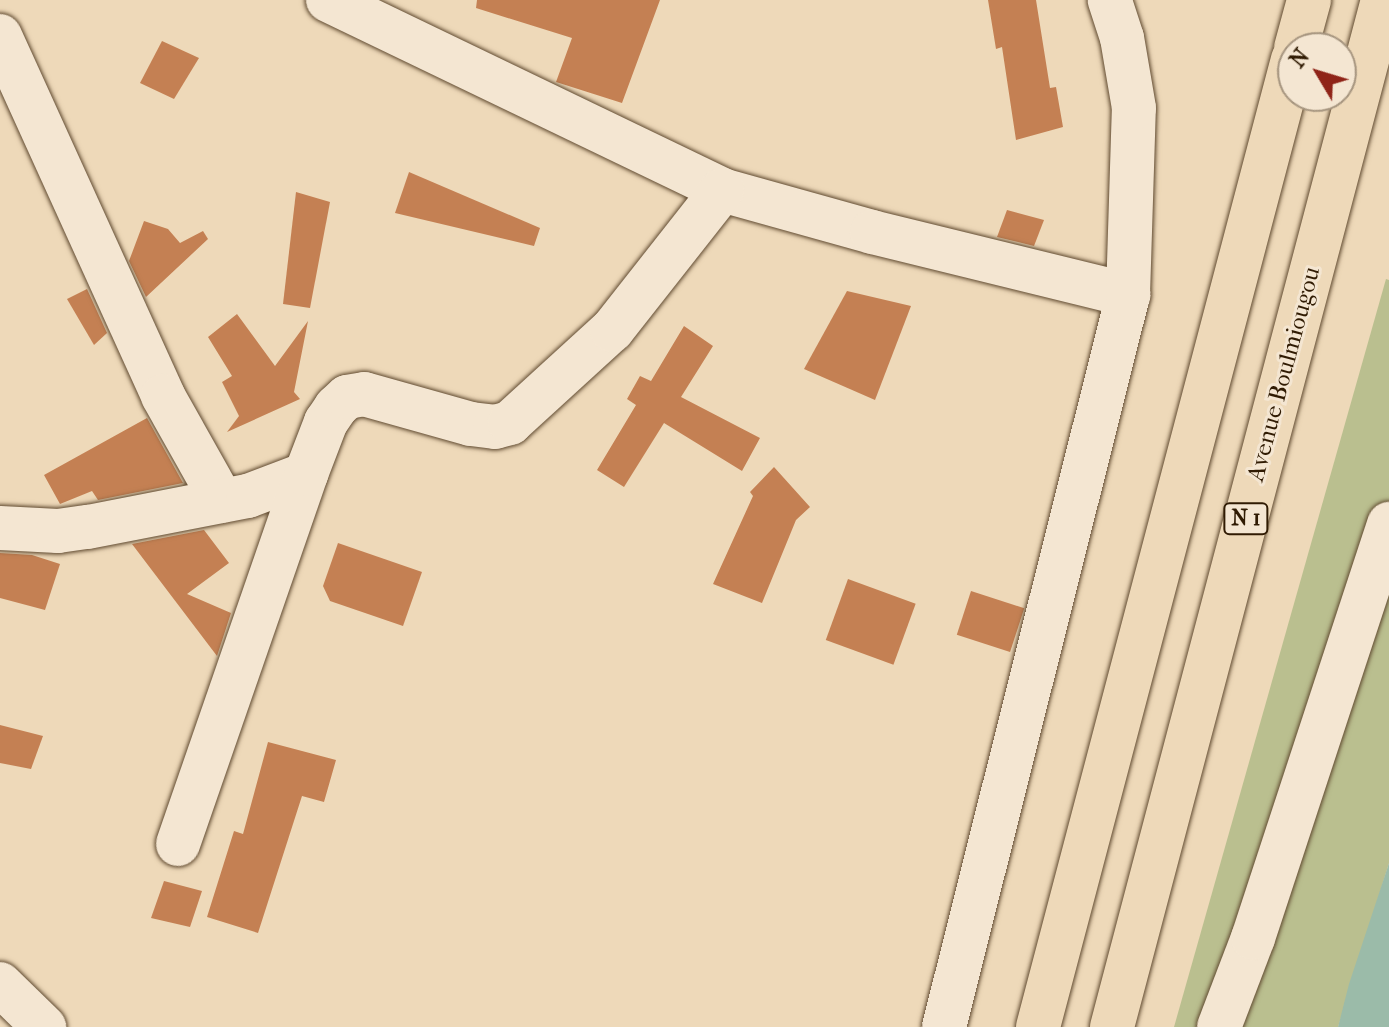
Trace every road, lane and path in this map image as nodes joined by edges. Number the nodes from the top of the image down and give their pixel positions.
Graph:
1 (328, 0) edge
2 (1110, 0) edge
3 (1309, 0) edge
4 (1381, 5) edge
5 (1300, 32) edge
6 (0, 36) edge
7 (1279, 112) edge
8 (722, 190) junction
9 (1128, 295) junction
10 (306, 474) junction
11 (222, 501) junction
12 (1389, 524) edge
13 (0, 528) edge
14 (178, 844) dead end
15 (0, 984) edge
16 (44, 1027) edge
17 (944, 1027) edge
18 (1038, 1027) edge
19 (1112, 1027) edge
20 (1219, 1027) edge

1 - 8 street
2 - 9 street
3 - 5 highway
4 - 19 highway, Avenue Boulmiougou / N 1
6 - 11 street
7 - 18 highway
8 - 9 street
8 - 10 street
9 - 17 street
10 - 11 street
10 - 14 street
11 - 13 street
12 - 20 street
15 - 16 street

